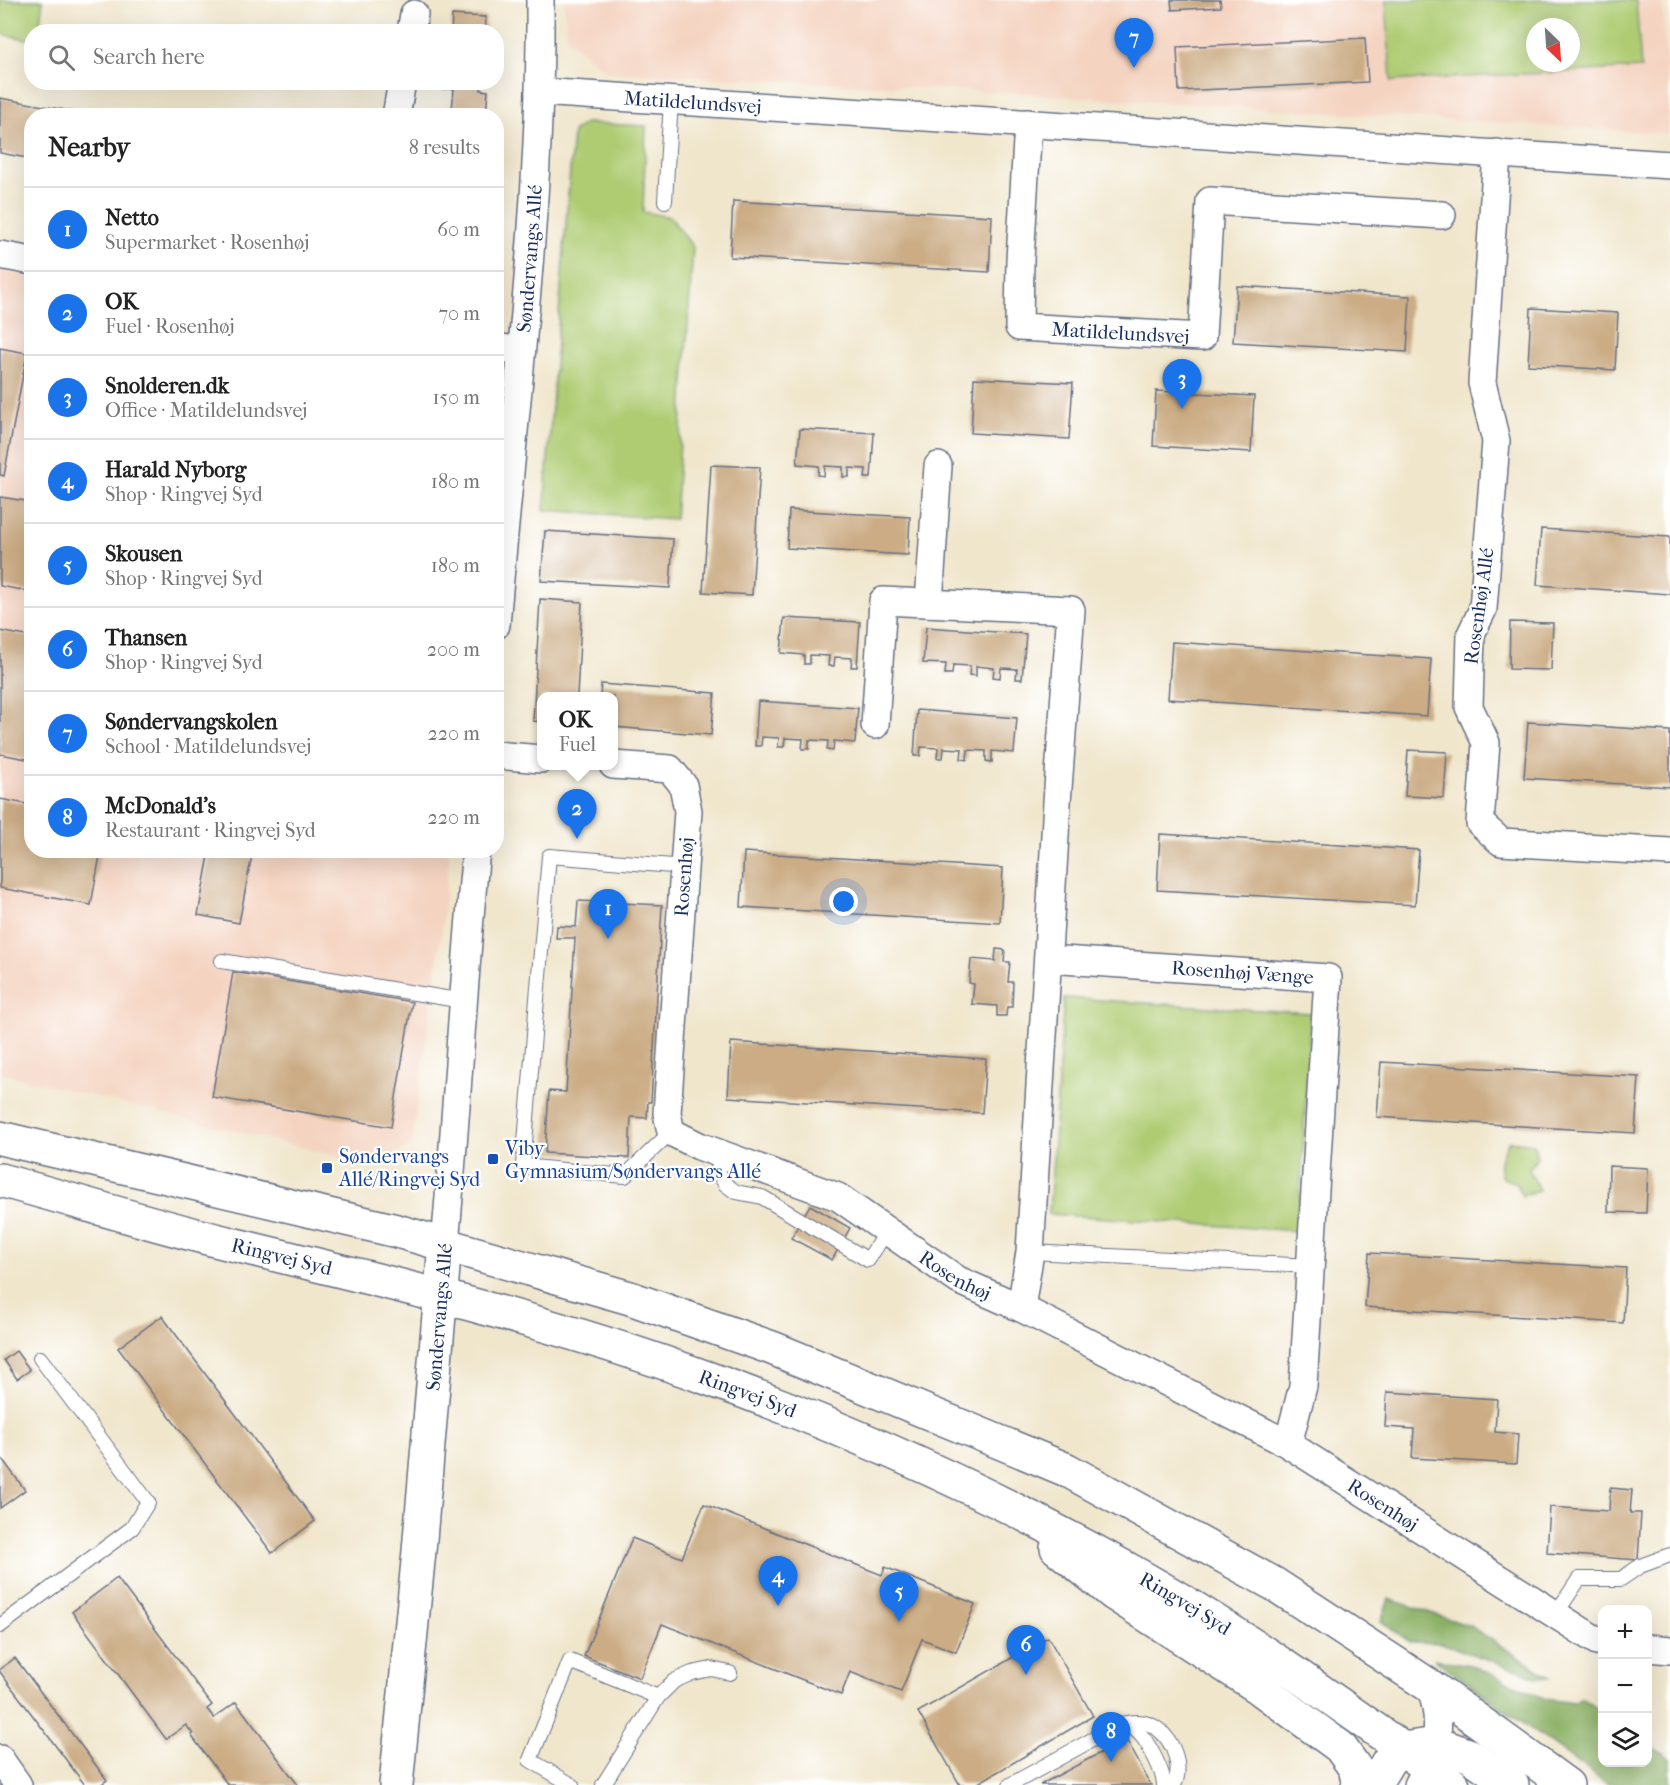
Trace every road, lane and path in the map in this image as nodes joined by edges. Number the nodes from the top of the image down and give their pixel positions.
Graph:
1 (540, 0) edge
2 (401, 90) edge
3 (538, 92) junction
4 (671, 100) junction
5 (397, 108) edge
6 (1028, 123) junction
7 (1497, 153) junction
8 (1670, 165) edge
9 (665, 201) dead end
10 (1442, 214) dead end
11 (0, 255) edge
12 (24, 260) edge
13 (509, 349) edge
14 (504, 455) edge
15 (938, 466) dead end
16 (929, 603) junction
17 (875, 724) dead end
18 (504, 756) edge
19 (537, 759) edge
20 (618, 765) edge
21 (1670, 852) edge
22 (476, 858) edge
23 (685, 867) junction
24 (1048, 959) junction
25 (222, 961) dead end
26 (463, 1001) junction
27 (671, 1132) junction
28 (0, 1138) edge
29 (718, 1153) junction
30 (0, 1180) edge
31 (886, 1230) junction
32 (445, 1244) junction
33 (1030, 1252) junction
34 (1311, 1266) junction
35 (440, 1296) junction
36 (1021, 1308) junction
37 (40, 1358) dead end
38 (1288, 1444) junction
39 (992, 1497) junction
40 (1670, 1555) edge
41 (1555, 1615) junction
42 (0, 1626) edge
43 (1598, 1641) edge
44 (1652, 1648) edge
45 (1670, 1650) edge
46 (730, 1673) dead end
47 (1430, 1686) junction
48 (658, 1697) junction
49 (1121, 1724) junction
50 (1402, 1749) junction
51 (0, 1759) edge
52 (1434, 1770) edge
53 (18, 1785) edge
54 (396, 1785) edge
55 (572, 1785) edge
56 (603, 1785) edge
57 (1010, 1785) edge
58 (1164, 1785) edge
59 (1174, 1785) edge
60 (1359, 1785) edge
61 (1374, 1785) edge
62 (1512, 1785) edge
63 (1567, 1785) edge

1 - 3 street, Søndervangs Allé
2 - 5 street
3 - 4 street, Matildelundsvej
3 - 13 street, Søndervangs Allé
4 - 6 street, Matildelundsvej
4 - 9 lane
6 - 7 street, Matildelundsvej
6 - 10 street, Matildelundsvej
7 - 8 street, Matildelundsvej
7 - 21 street, Rosenhøj Allé
11 - 12 street
13 - 14 street, Søndervangs Allé
15 - 16 street
16 - 17 street
16 - 24 street
18 - 19 street
20 - 23 street, Rosenhøj
22 - 26 street, Søndervangs Allé
23 - 27 street, Rosenhøj
23 - 27 lane
24 - 33 street
24 - 34 street, Rosenhøj Vænge
25 - 26 lane
26 - 32 street, Søndervangs Allé
27 - 29 street, Rosenhøj
28 - 32 main road
29 - 31 street, Rosenhøj
29 - 31 lane
30 - 35 main road, Ringvej Syd
31 - 36 street, Rosenhøj
32 - 35 main road, Søndervangs Allé
32 - 47 main road
33 - 34 lane
33 - 36 street
34 - 38 street, Rosenhøj Vænge
35 - 39 main road, Ringvej Syd
35 - 54 main road, Søndervangs Allé
36 - 38 street, Rosenhøj
37 - 42 lane
38 - 41 street, Rosenhøj
39 - 50 main road, Ringvej Syd
39 - 60 main road
40 - 41 lane
41 - 43 street, Rosenhøj
44 - 45 street
46 - 48 lane
47 - 52 street
47 - 63 main road
48 - 55 lane
48 - 56 lane
49 - 57 lane
49 - 58 lane
49 - 59 lane
50 - 52 main road
50 - 61 main road
51 - 53 street
52 - 62 main road

